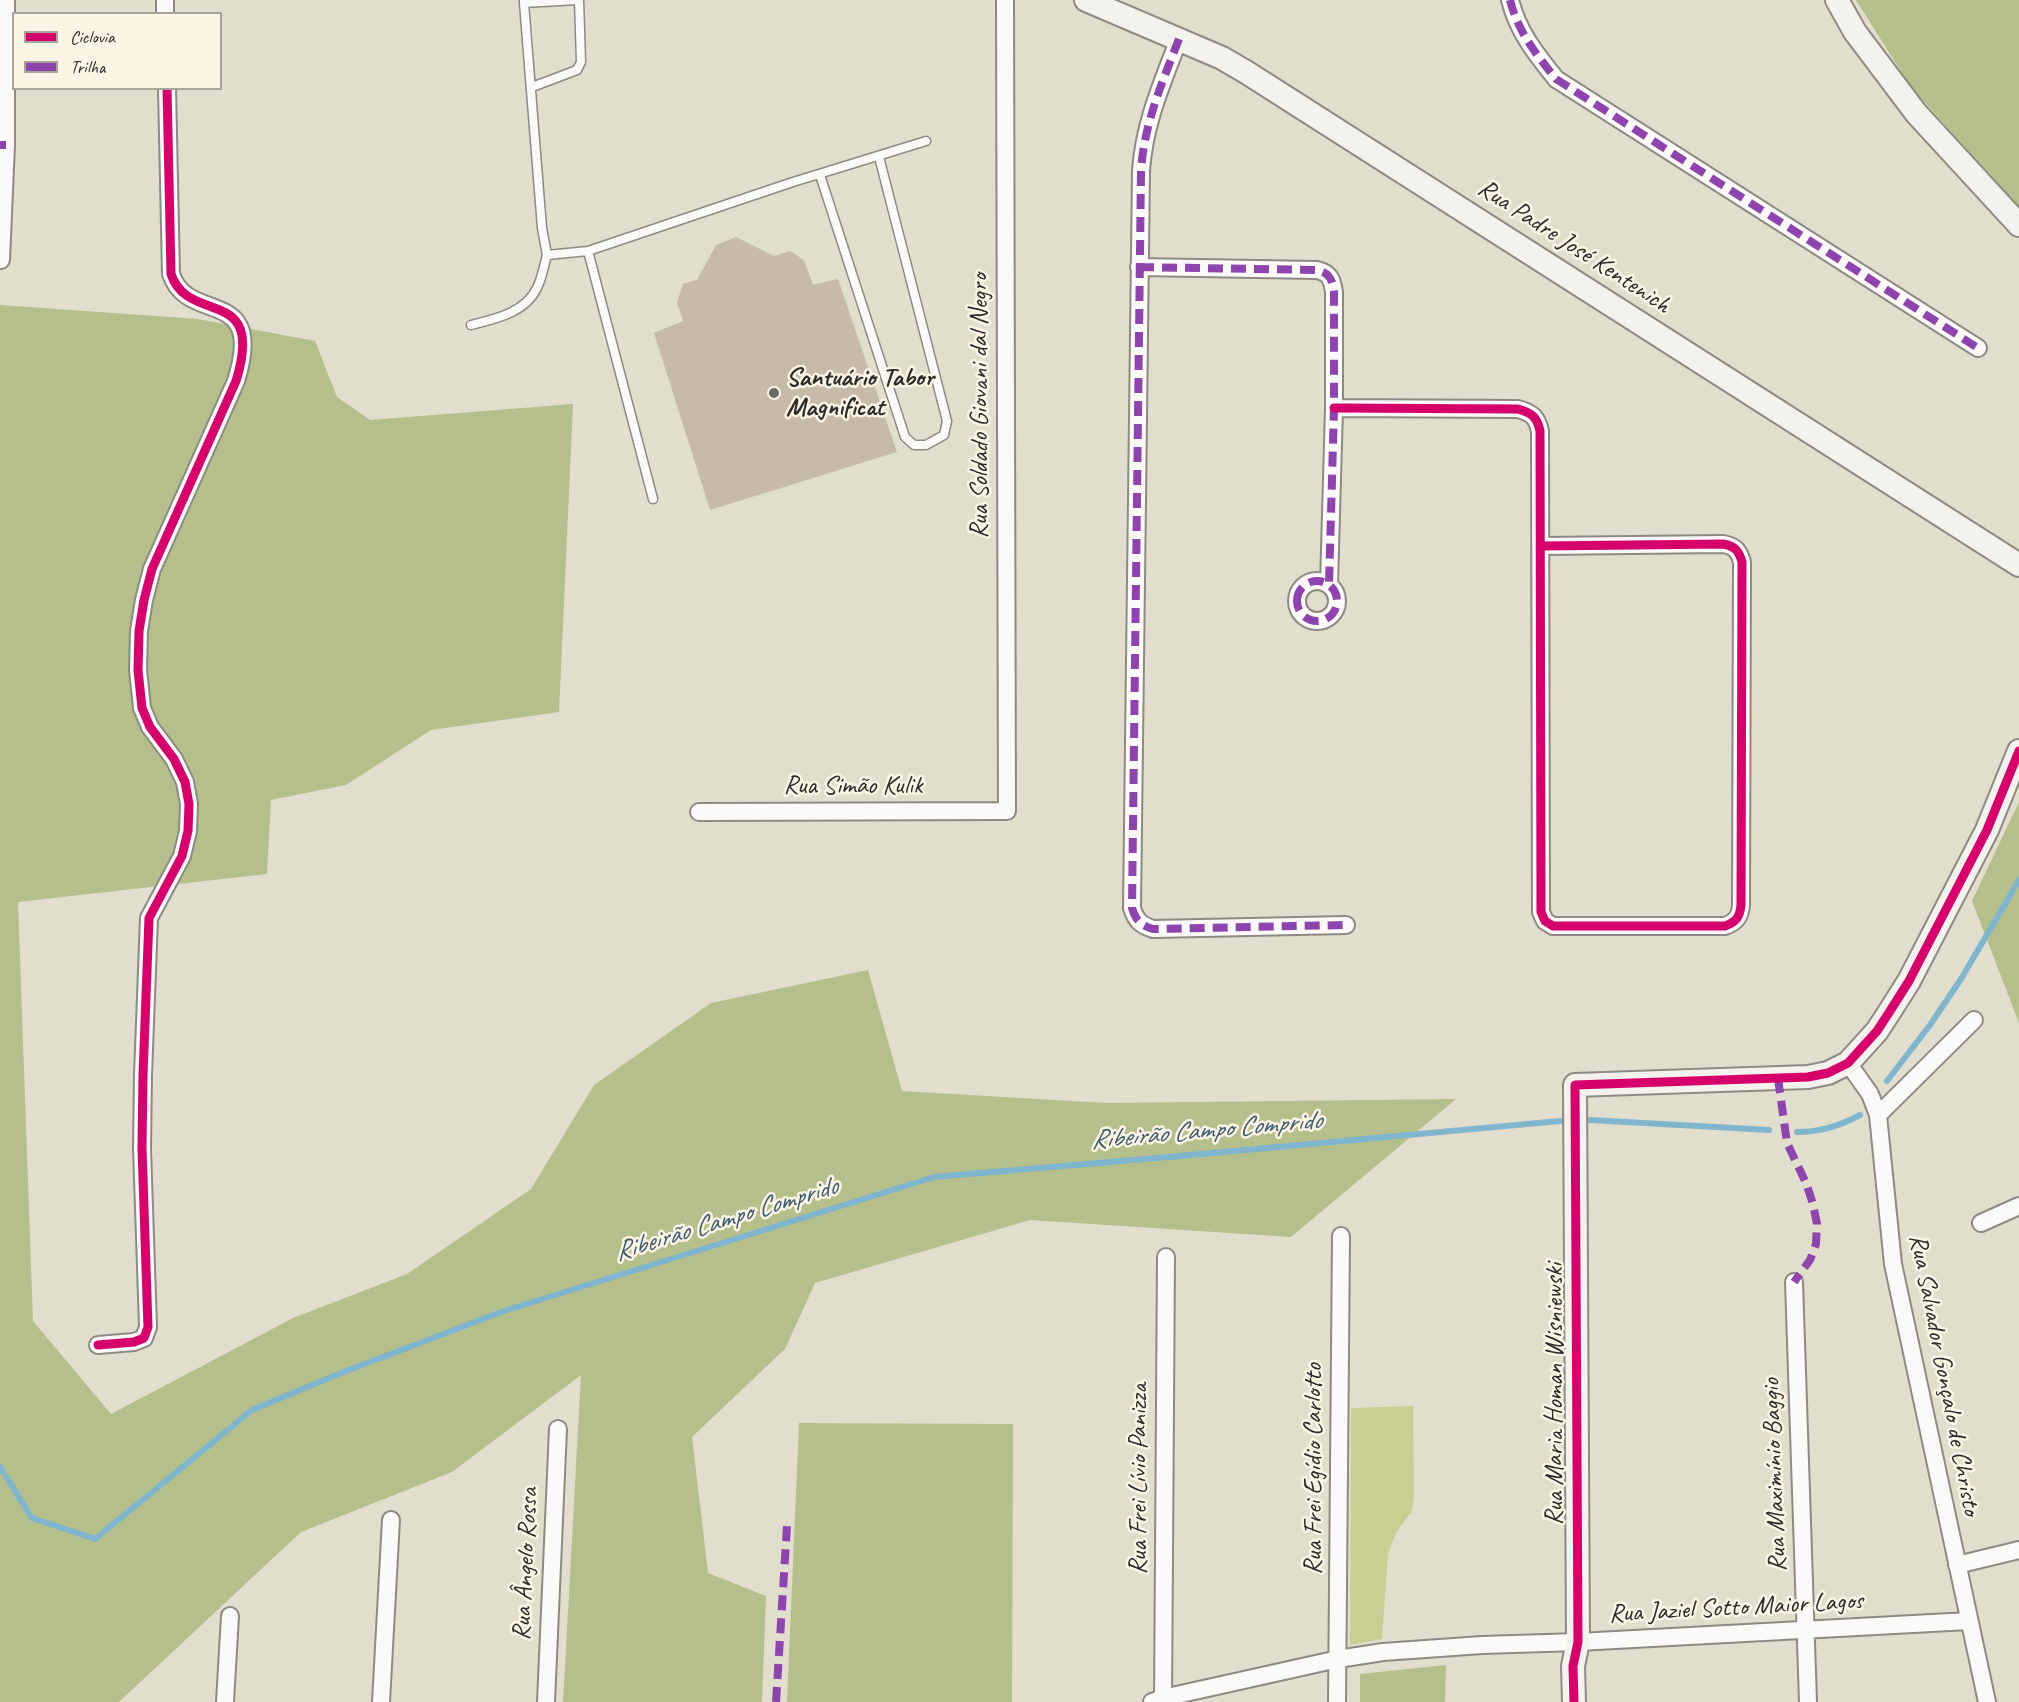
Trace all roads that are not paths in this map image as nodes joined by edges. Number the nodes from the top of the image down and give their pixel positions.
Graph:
1 (6, 0) edge
2 (578, 0) edge
3 (1005, 0) edge
4 (1086, 0) edge
5 (1510, 0) edge
6 (1837, 0) edge
7 (524, 1) edge
8 (3, 34) edge
9 (1179, 39) junction
10 (532, 87) junction
11 (167, 90) edge
12 (926, 141) dead end
13 (3, 145) edge
14 (879, 157) junction
15 (820, 175) junction
16 (2019, 225) edge
17 (588, 251) junction
18 (547, 255) junction
19 (1, 260) edge
20 (1139, 267) junction
21 (471, 325) dead end
22 (1978, 348) dead end
23 (1334, 408) junction
24 (653, 499) dead end
25 (1541, 546) junction
26 (2019, 565) edge
27 (1329, 585) dead end
28 (2019, 751) edge
29 (1007, 811) joint
30 (699, 812) dead end
31 (1346, 926) dead end
32 (1974, 1020) dead end
33 (1848, 1063) junction
34 (1878, 1115) junction
35 (2019, 1206) edge
36 (1981, 1223) dead end
37 (1341, 1236) dead end
38 (1166, 1257) dead end
39 (1794, 1282) dead end
40 (98, 1345) dead end
41 (558, 1429) dead end
42 (391, 1520) dead end
43 (2019, 1550) edge
44 (1957, 1565) junction
45 (230, 1616) dead end
46 (1969, 1621) junction
47 (1806, 1629) junction
48 (1578, 1642) junction
49 (1338, 1659) junction
50 (1159, 1701) edge
51 (225, 1702) edge
52 (381, 1702) edge
53 (546, 1702) edge
54 (1337, 1702) edge
55 (1574, 1702) edge
56 (1808, 1702) edge
57 (1987, 1702) edge

1 - 8 street
2 - 7 lane
2 - 10 lane
3 - 29 street, Rua Soldado Giovani dal Negro
4 - 9 street, Rua Padre José Kentenich
5 - 22 street
6 - 16 street
7 - 10 lane
8 - 13 street
9 - 20 street
9 - 26 street, Rua Padre José Kentenich
10 - 18 lane
11 - 40 street
12 - 14 lane
13 - 19 street
14 - 15 lane
14 - 15 lane
15 - 17 lane
17 - 18 lane
17 - 24 lane
18 - 21 lane
20 - 23 street
20 - 31 street
23 - 25 street
23 - 27 street
25 - 25 street
28 - 33 street
29 - 30 street, Rua Simão Kulik
32 - 34 street
33 - 34 street, Rua Salvador Gonçalo de Christo
33 - 48 street, Rua Maria Homan Wisniewski
34 - 44 street, Rua Salvador Gonçalo de Christo
35 - 36 street
37 - 49 street, Rua Frei Egídio Carlotto
38 - 50 street, Rua Frei Lívio Panizza
39 - 47 street, Rua Maximínio Baggio
41 - 53 street, Rua Ângelo Rossa
42 - 52 street
43 - 44 street
44 - 46 street, Rua Salvador Gonçalo de Christo
45 - 51 street
46 - 47 street, Rua Jaziel Sotto Maior Lagos
46 - 57 street, Rua Salvador Gonçalo de Christo
47 - 48 street, Rua Jaziel Sotto Maior Lagos
47 - 56 street, Rua Maximínio Baggio
48 - 49 street, Rua Jaziel Sotto Maior Lagos
48 - 55 street, Rua Maria Homan Wisniewski
49 - 50 street, Rua Jaziel Sotto Maior Lagos
49 - 54 street, Rua Frei Egídio Carlotto

